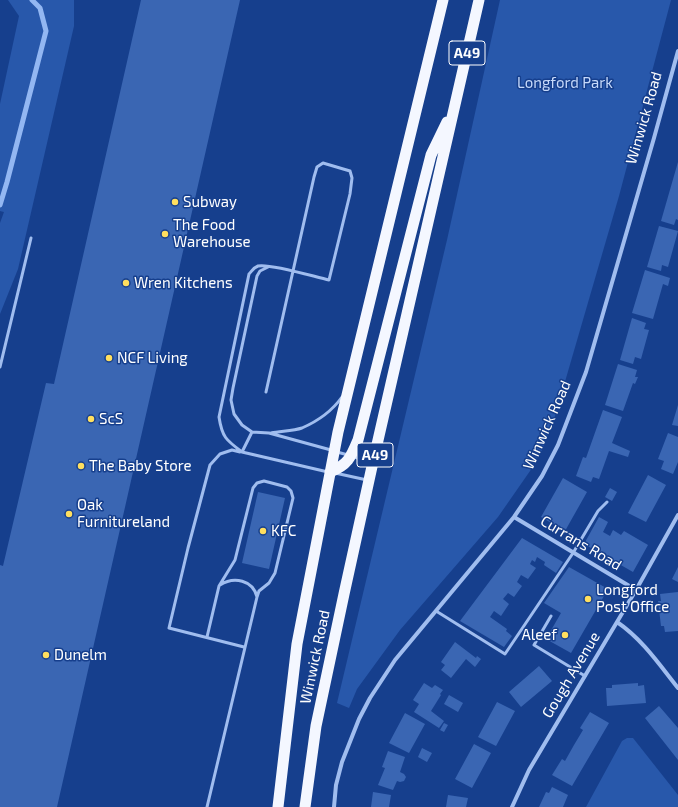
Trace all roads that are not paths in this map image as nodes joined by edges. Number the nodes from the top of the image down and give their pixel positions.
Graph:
1 (443, 0) edge
2 (479, 0) edge
3 (678, 51) edge
4 (455, 106) junction
5 (31, 238) dead end
6 (271, 266) junction
7 (293, 272) junction
8 (0, 367) edge
9 (349, 388) junction
10 (266, 392) dead end
11 (252, 432) junction
12 (269, 433) junction
13 (335, 451) junction
14 (242, 452) junction
15 (351, 456) junction
16 (373, 462) junction
17 (330, 472) junction
18 (369, 481) junction
19 (607, 502) dead end
20 (678, 515) edge
21 (514, 517) junction
22 (573, 553) junction
23 (219, 586) junction
24 (636, 590) junction
25 (256, 597) junction
26 (436, 611) junction
27 (552, 616) dead end
28 (617, 622) junction
29 (208, 638) junction
30 (244, 647) junction
31 (585, 676) junction
32 (678, 688) edge
33 (207, 807) edge
34 (278, 807) edge
35 (305, 807) edge
36 (334, 807) edge
37 (512, 807) edge

1 - 9 highway, Winwick Road / A49
2 - 4 highway, Winwick Road / A49
3 - 21 street, Winwick Road
4 - 15 highway
4 - 16 highway, Winwick Road / A49
5 - 8 lane
6 - 7 lane
6 - 11 lane
6 - 14 lane
7 - 7 lane
7 - 10 lane
9 - 12 lane
9 - 13 highway, Winwick Road / A49
11 - 12 lane
11 - 14 lane
12 - 13 lane
13 - 15 lane
13 - 17 highway, Winwick Road / A49
14 - 17 lane
14 - 29 lane
15 - 16 lane
15 - 17 highway
16 - 18 highway, Winwick Road / A49
17 - 18 lane
17 - 34 highway, Winwick Road / A49
18 - 35 highway, Winwick Road / A49
19 - 22 lane
20 - 24 street, Gough Avenue
21 - 22 street, Currans Road
21 - 26 street, Winwick Road
22 - 24 street, Currans Road
22 - 26 lane
23 - 25 lane
23 - 25 lane
23 - 29 lane
24 - 28 street, Gough Avenue
25 - 30 lane
26 - 36 street, Winwick Road
27 - 31 lane
28 - 31 street, Gough Avenue
28 - 32 street
29 - 30 lane
30 - 33 lane
31 - 37 street, Gough Avenue

